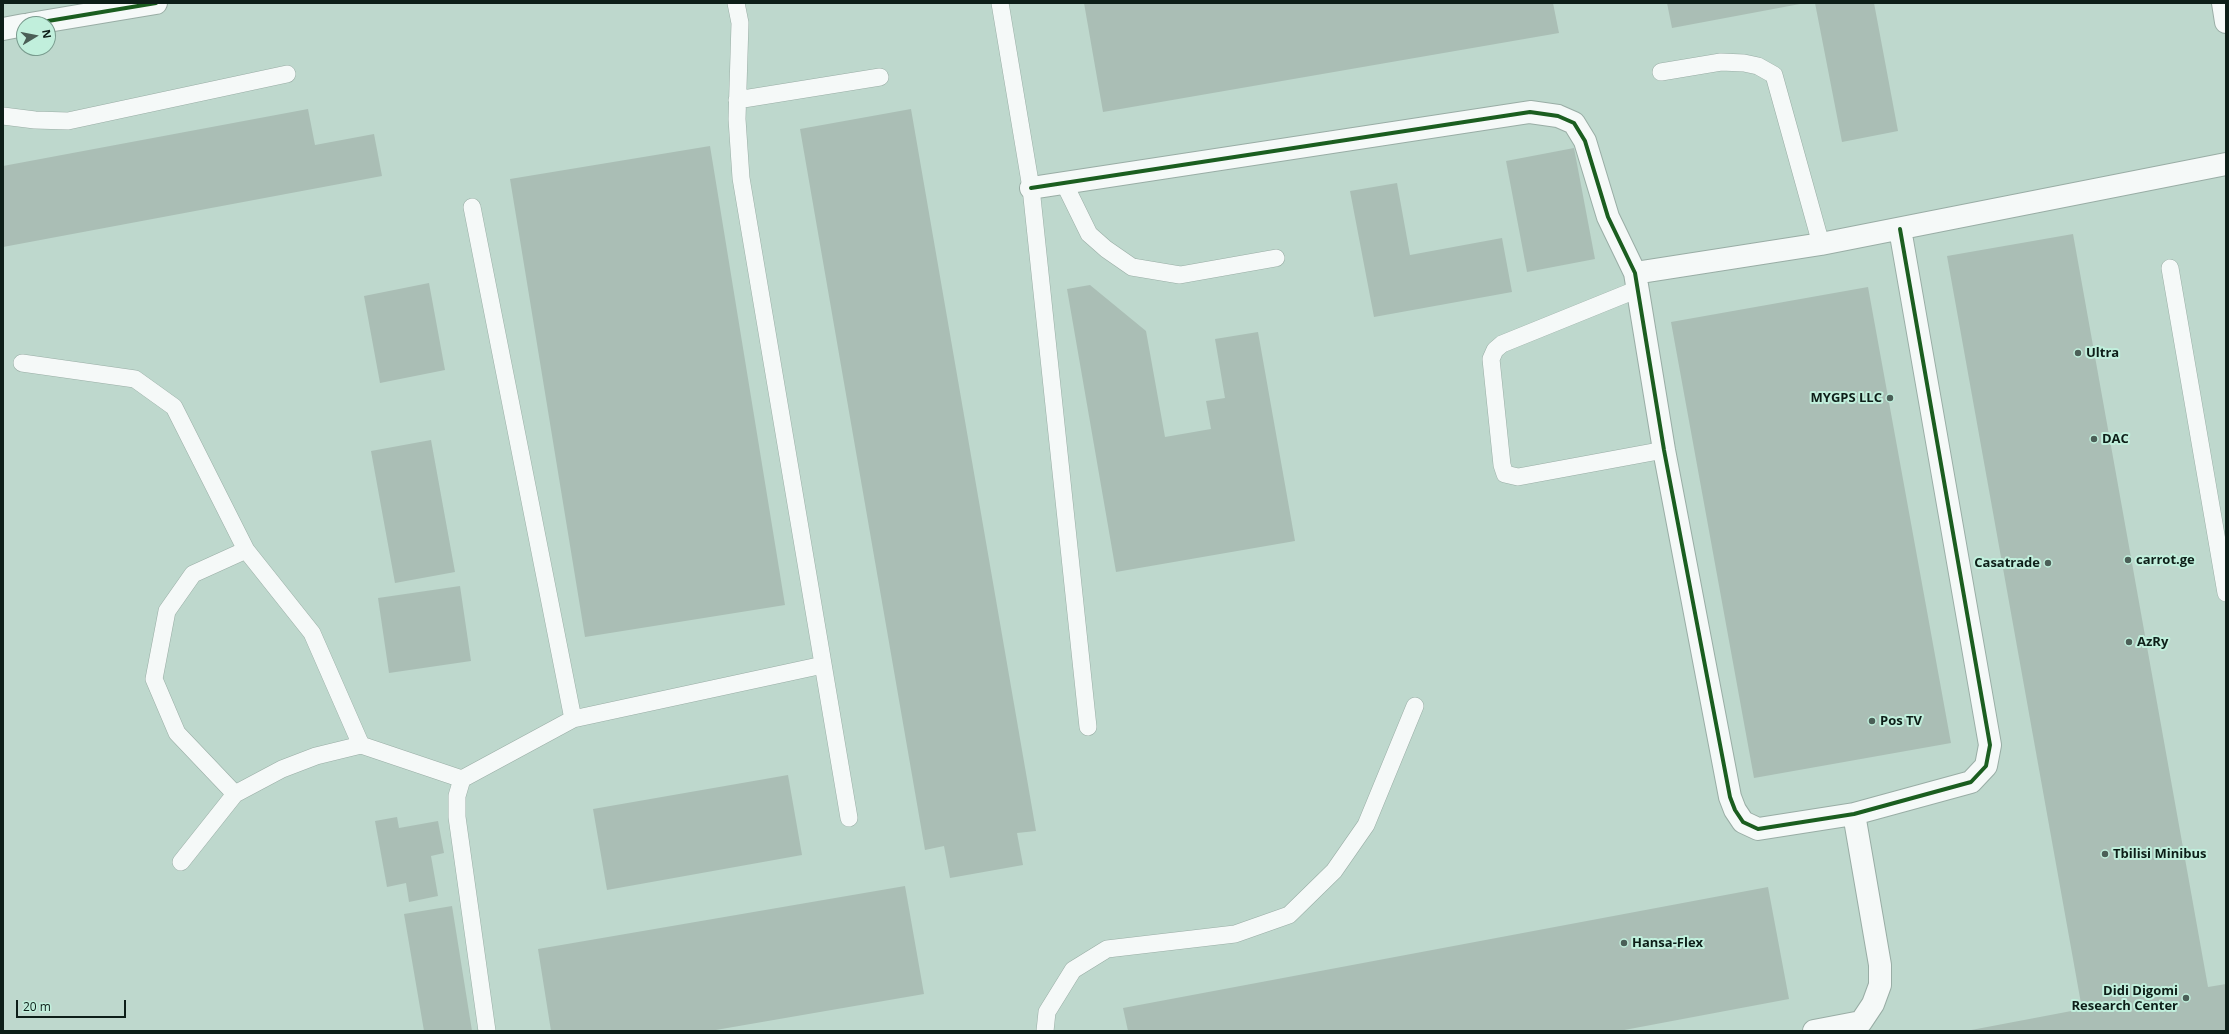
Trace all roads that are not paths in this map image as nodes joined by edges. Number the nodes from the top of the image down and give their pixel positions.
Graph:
1 (156, 3) edge
2 (736, 3) edge
3 (1000, 3) edge
4 (2223, 3) edge
5 (56, 20) edge
6 (2226, 22) edge
7 (16, 26) edge
8 (3, 28) edge
9 (1661, 72) dead end
10 (287, 74) dead end
11 (880, 78) dead end
12 (737, 100) junction
13 (3, 116) edge
14 (2226, 164) edge
15 (1064, 183) junction
16 (1031, 188) junction
17 (472, 207) dead end
18 (1900, 229) junction
19 (1821, 244) junction
20 (1276, 258) dead end
21 (2170, 268) dead end
22 (1636, 281) junction
23 (22, 363) dead end
24 (1664, 450) junction
25 (246, 550) junction
26 (2224, 566) edge
27 (2226, 593) edge
28 (823, 665) junction
29 (1415, 706) dead end
30 (573, 719) junction
31 (1088, 727) dead end
32 (361, 746) junction
33 (462, 779) junction
34 (235, 794) junction
35 (1854, 814) junction
36 (849, 818) dead end
37 (181, 862) dead end
38 (487, 1031) edge
39 (1046, 1031) edge
40 (1814, 1031) edge

1 - 5 street
2 - 12 lane
3 - 16 lane
4 - 6 street
7 - 8 street
9 - 19 lane
10 - 13 lane
11 - 12 lane
12 - 28 lane
14 - 18 street
15 - 16 street
15 - 20 lane
15 - 22 street
16 - 31 lane
17 - 30 lane
18 - 19 street
18 - 35 street
19 - 22 street
21 - 26 lane
22 - 24 street
22 - 24 lane
23 - 25 lane
24 - 35 street
25 - 32 lane
25 - 34 lane
26 - 27 lane
28 - 30 lane
28 - 36 lane
29 - 39 lane
30 - 33 lane
32 - 33 lane
32 - 34 lane
33 - 38 lane
34 - 37 lane
35 - 40 street

